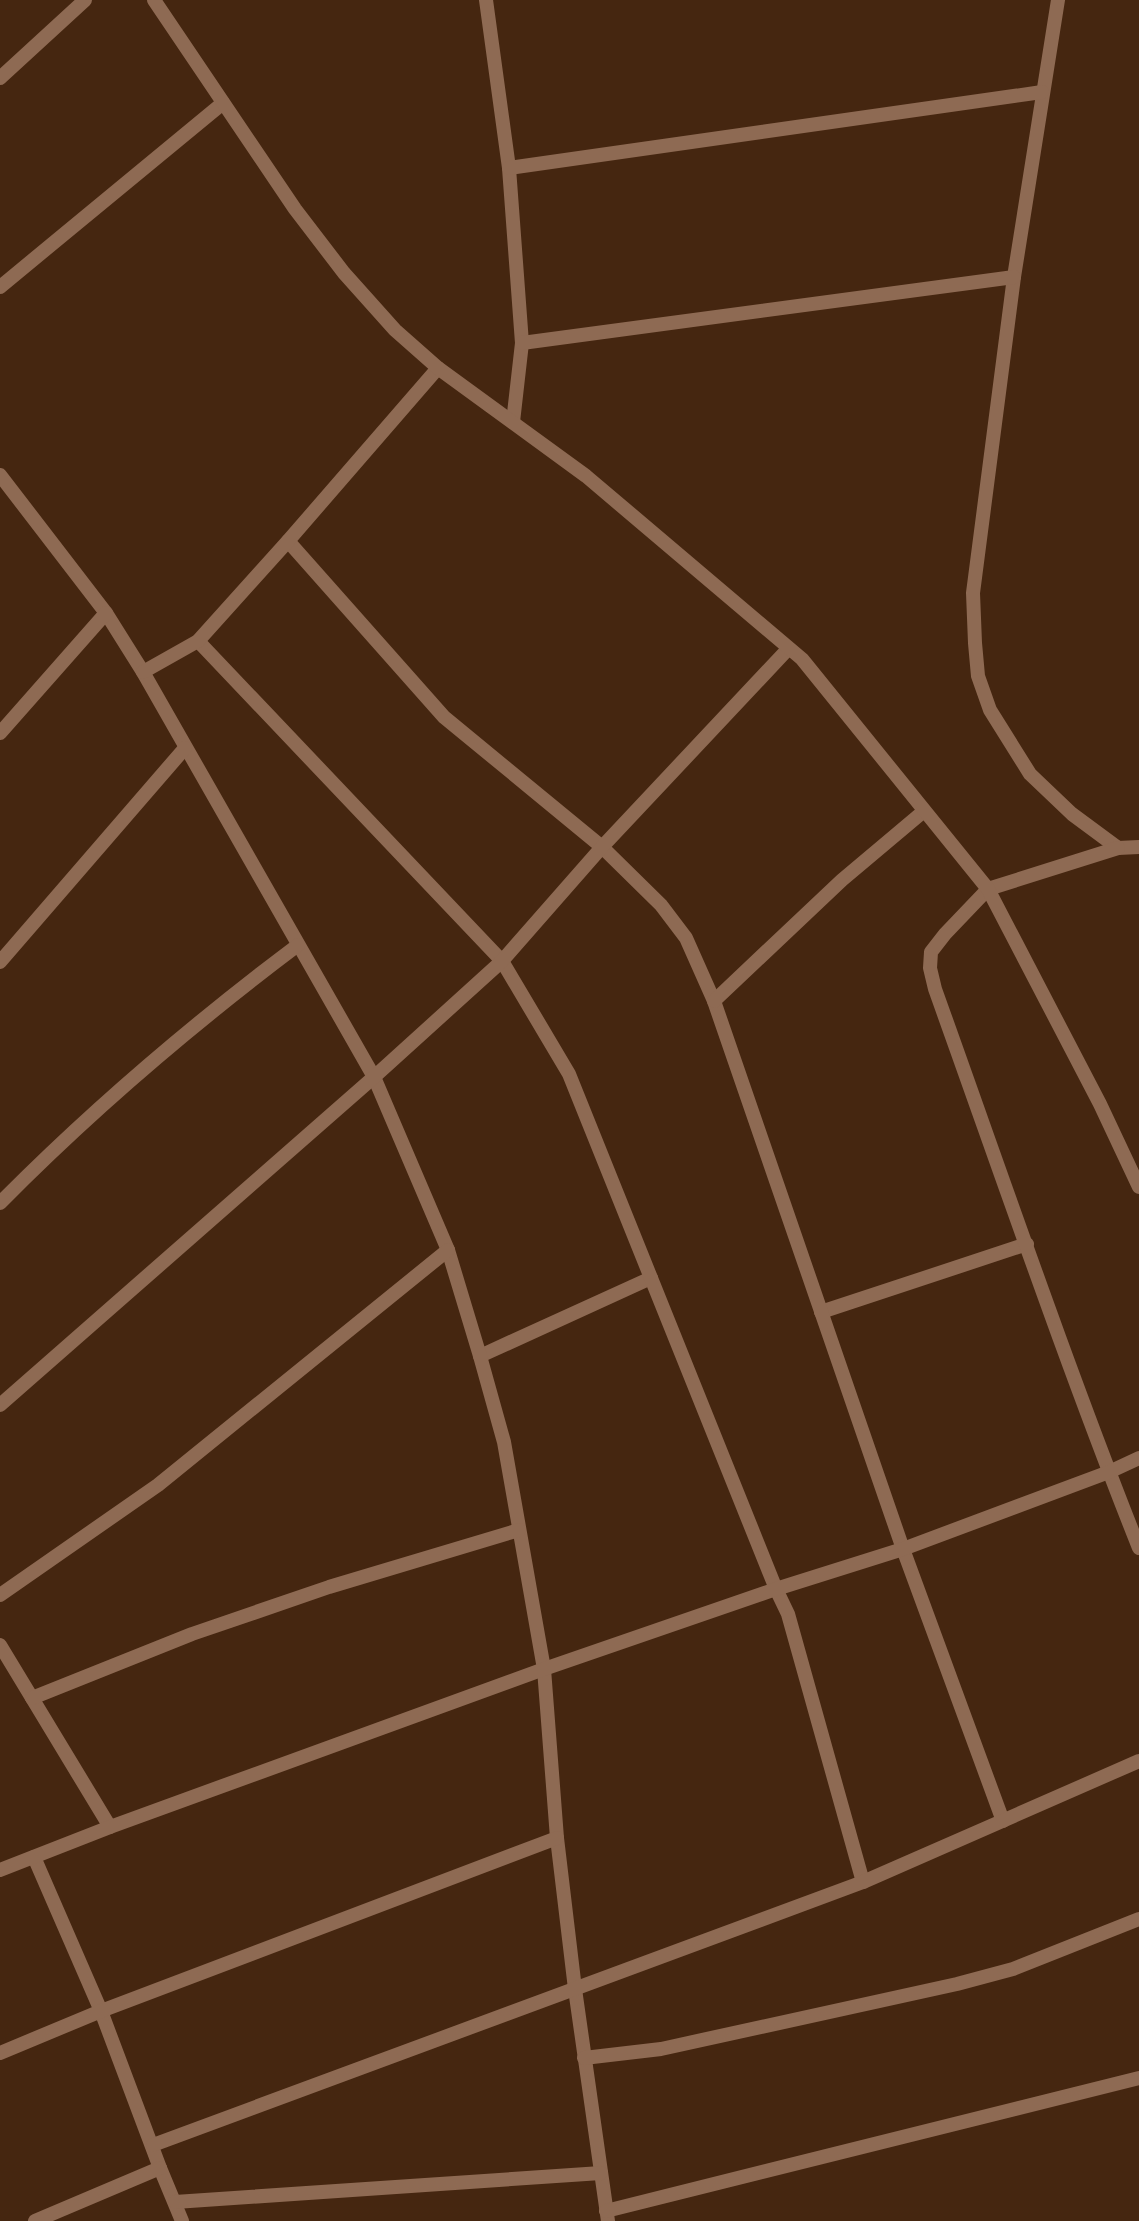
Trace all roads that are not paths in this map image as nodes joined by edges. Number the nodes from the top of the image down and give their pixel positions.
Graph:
1 (85, 0) edge
2 (154, 0) edge
3 (486, 0) edge
4 (1058, 0) edge
5 (0, 78) edge
6 (1042, 92) junction
7 (223, 103) junction
8 (509, 168) junction
9 (1014, 277) junction
10 (0, 287) edge
11 (522, 343) junction
12 (438, 368) junction
13 (513, 422) junction
14 (3, 484) edge
15 (288, 541) junction
16 (106, 613) junction
17 (198, 640) junction
18 (788, 649) junction
19 (143, 672) junction
20 (0, 733) edge
21 (185, 748) junction
22 (924, 811) junction
23 (602, 847) junction
24 (1139, 847) edge
25 (1118, 848) junction
26 (988, 889) junction
27 (298, 945) junction
28 (502, 961) junction
29 (0, 962) edge
30 (714, 1001) junction
31 (374, 1077) junction
32 (1139, 1187) edge
33 (0, 1203) edge
34 (1027, 1244) junction
35 (448, 1250) junction
36 (651, 1278) junction
37 (821, 1312) junction
38 (480, 1356) junction
39 (0, 1405) edge
40 (1139, 1458) edge
41 (1109, 1472) junction
42 (519, 1530) junction
43 (1139, 1548) edge
44 (902, 1549) junction
45 (776, 1589) junction
46 (0, 1595) edge
47 (0, 1645) edge
48 (544, 1669) junction
49 (32, 1698) junction
50 (1139, 1761) edge
51 (1003, 1821) junction
52 (110, 1827) junction
53 (557, 1838) junction
54 (34, 1857) junction
55 (0, 1870) edge
56 (863, 1882) junction
57 (1139, 1919) edge
58 (575, 1989) junction
59 (101, 2011) junction
60 (0, 2053) edge
61 (584, 2058) junction
62 (1139, 2078) edge
63 (153, 2145) junction
64 (160, 2168) junction
65 (601, 2173) junction
66 (175, 2202) junction
67 (607, 2216) edge
68 (35, 2221) edge
69 (182, 2221) edge

1 - 5 street
2 - 7 street
3 - 8 street
4 - 6 street
6 - 8 street
6 - 9 street
7 - 10 street
7 - 12 street
8 - 11 street
9 - 11 street
9 - 25 street
11 - 13 street
12 - 13 street
12 - 15 street
13 - 18 street
14 - 16 street
15 - 17 street
15 - 23 street
16 - 19 street
16 - 20 street
17 - 19 street
17 - 28 street
18 - 22 street
18 - 23 street
19 - 21 street
21 - 27 street
21 - 29 street
22 - 26 street
22 - 30 street
23 - 28 street
23 - 30 street
24 - 25 street
25 - 26 street
26 - 32 street
26 - 34 street
27 - 31 street
27 - 33 street
28 - 31 street
28 - 36 street
30 - 37 street
31 - 35 street
31 - 39 street
34 - 37 street
34 - 41 street
35 - 38 street
35 - 46 street
36 - 38 street
36 - 45 street
37 - 44 street
38 - 42 street
40 - 41 street
41 - 43 street
41 - 44 street
42 - 48 street
42 - 49 street
44 - 45 street
44 - 51 street
45 - 48 street
45 - 56 street
47 - 49 street
48 - 52 street
48 - 53 street
49 - 52 street
50 - 51 street
51 - 56 street
52 - 54 street
53 - 58 street
53 - 59 street
54 - 55 street
54 - 59 street
56 - 58 street
57 - 61 street
58 - 61 street
58 - 63 street
59 - 60 street
59 - 63 street
61 - 65 street
62 - 67 street
63 - 64 street
64 - 66 street
64 - 68 street
65 - 66 street
65 - 67 street
66 - 69 street

